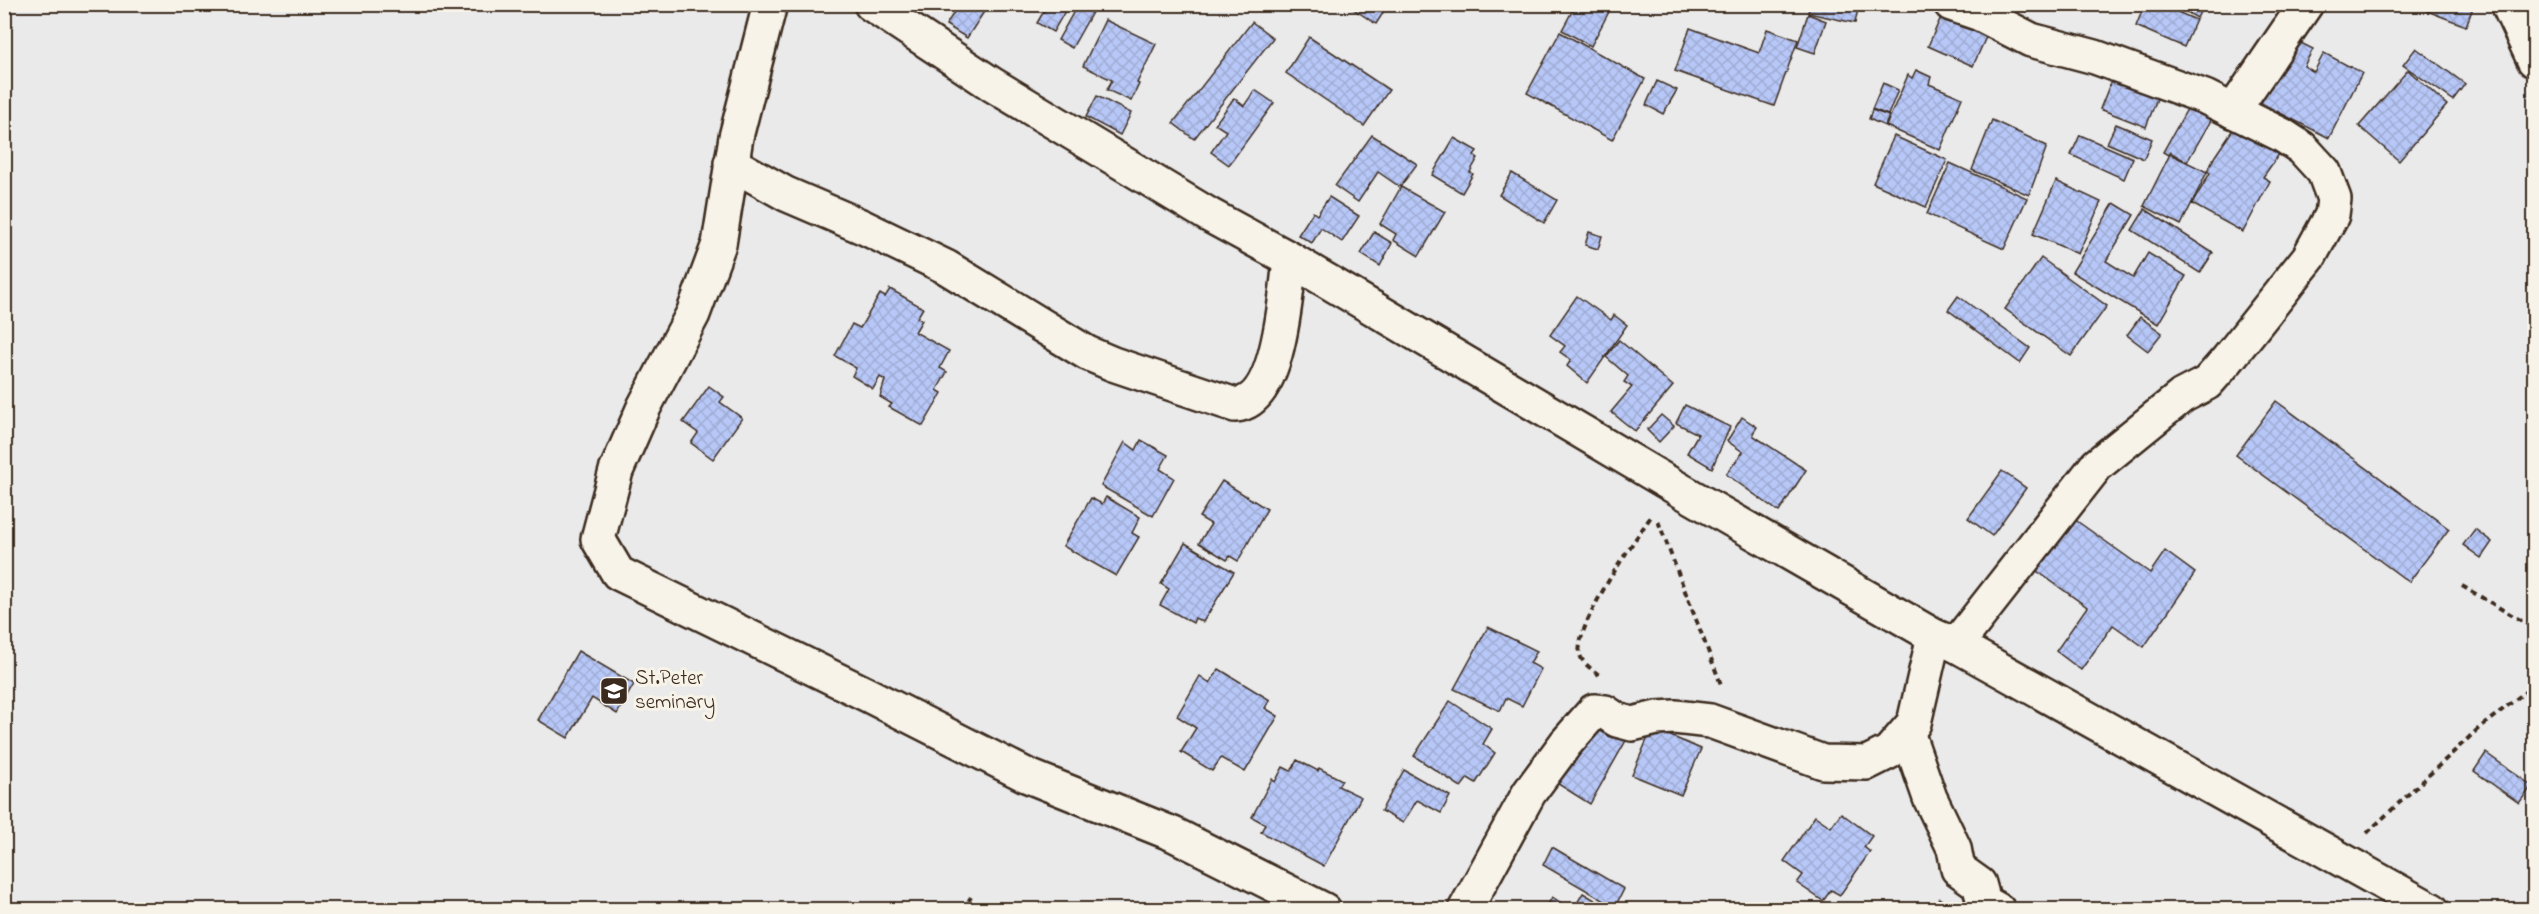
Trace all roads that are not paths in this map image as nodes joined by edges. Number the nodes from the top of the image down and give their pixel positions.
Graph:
1 (770, 4) edge
2 (871, 4) edge
3 (1952, 4) edge
4 (2306, 4) edge
5 (2508, 4) edge
6 (2534, 59) edge
7 (2233, 111) junction
8 (731, 163) junction
9 (1290, 258) junction
10 (1945, 641) junction
11 (1906, 732) junction
12 (1324, 909) edge
13 (1465, 909) edge
14 (1998, 909) edge
15 (2432, 909) edge

1 - 8 street
2 - 9 street
3 - 7 street
4 - 7 street
5 - 6 street
7 - 10 street
8 - 9 street
8 - 12 street
9 - 10 street
10 - 11 street
10 - 15 street
11 - 13 street
11 - 14 street

